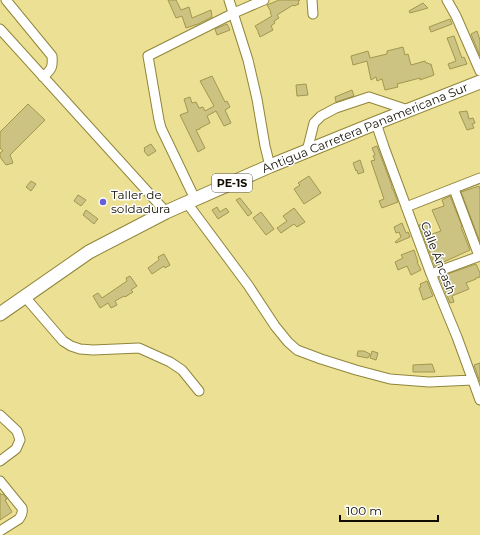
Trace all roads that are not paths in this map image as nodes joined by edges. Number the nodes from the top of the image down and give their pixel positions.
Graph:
1 (6, 0) edge
2 (229, 0) edge
3 (264, 0) edge
4 (312, 0) edge
5 (447, 0) edge
6 (234, 13) junction
7 (313, 14) dead end
8 (0, 29) edge
9 (480, 72) edge
10 (43, 77) junction
11 (480, 82) edge
12 (408, 110) junction
13 (376, 123) junction
14 (307, 151) junction
15 (270, 166) junction
16 (480, 178) edge
17 (454, 189) junction
18 (191, 201) junction
19 (406, 207) junction
20 (166, 212) junction
21 (479, 256) edge
22 (431, 274) junction
23 (25, 297) junction
24 (0, 314) edge
25 (476, 385) edge
26 (199, 391) dead end
27 (480, 400) edge
28 (0, 415) edge
29 (0, 461) edge
30 (0, 480) edge
31 (0, 531) edge

1 - 10 street
2 - 6 street
3 - 6 street
4 - 7 street
5 - 9 street
6 - 15 street
6 - 18 street
8 - 10 street
10 - 20 street
11 - 12 highway, Antigua Carretera Panamericana Sur / PE-1S
12 - 13 highway, Antigua Carretera Panamericana Sur / PE-1S
12 - 14 street
13 - 14 highway, Antigua Carretera Panamericana Sur / PE-1S
13 - 19 street, Calle Áncash
14 - 15 highway, Antigua Carretera Panamericana Sur / PE-1S
15 - 18 highway, Antigua Carretera Panamericana Sur / PE-1S
16 - 17 street
17 - 19 street
17 - 21 street
18 - 20 highway, Antigua Carretera Panamericana Sur / PE-1S
18 - 25 street
19 - 22 street, Calle Áncash
20 - 23 highway, Antigua Carretera Panamericana Sur / PE-1S
21 - 22 street
22 - 25 street, Calle Áncash
23 - 24 highway, Antigua Carretera Panamericana Sur / PE-1S
23 - 26 street
25 - 27 street, Calle Áncash
28 - 29 street
30 - 31 street

